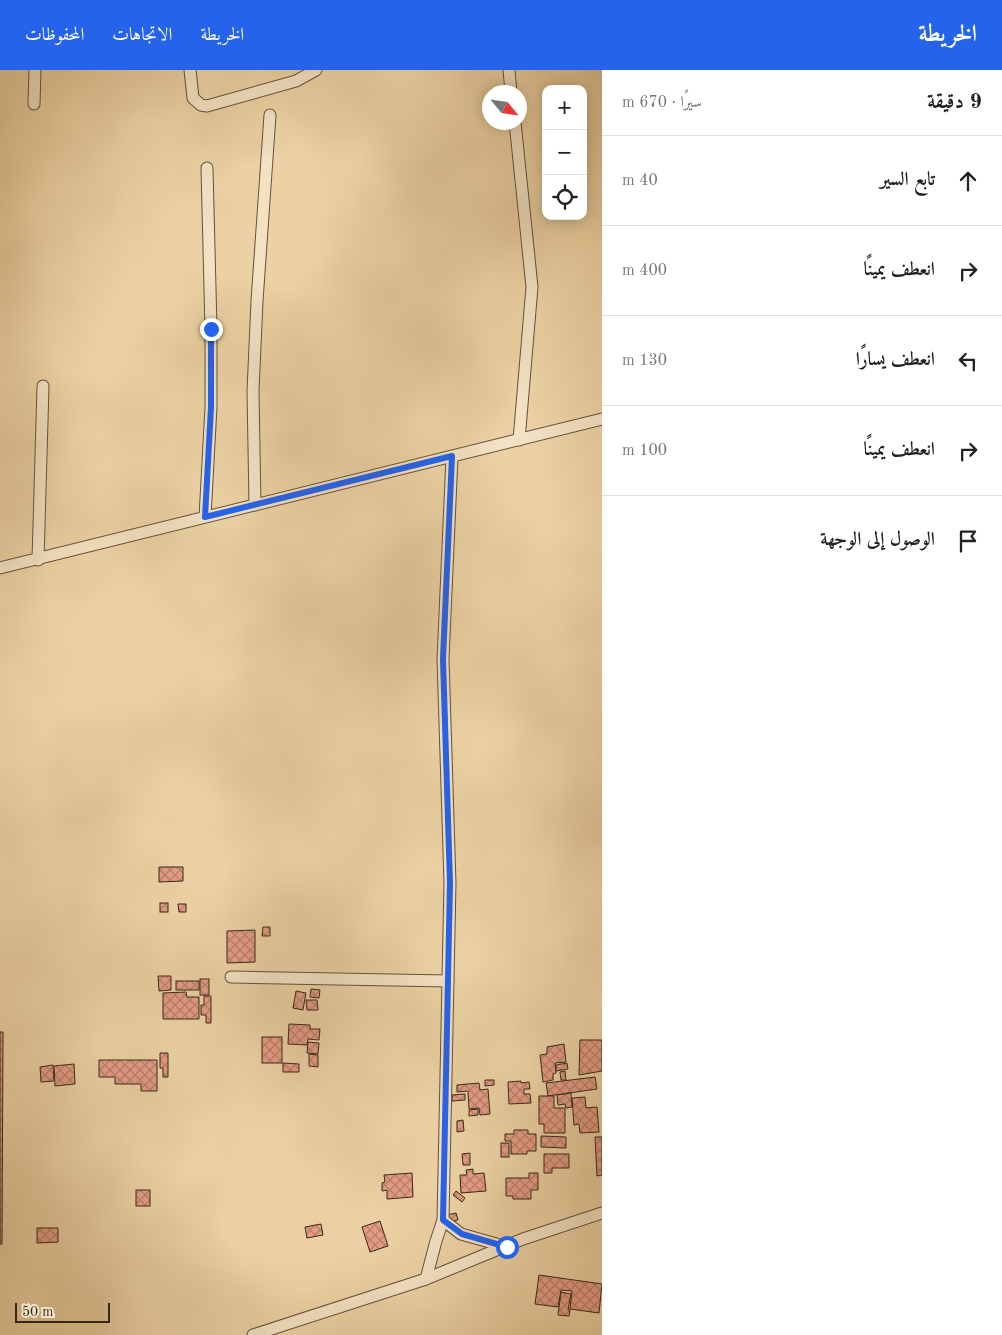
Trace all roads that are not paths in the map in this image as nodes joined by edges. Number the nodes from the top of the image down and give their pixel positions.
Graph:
1 (35, 70) edge
2 (190, 70) edge
3 (316, 70) edge
4 (509, 70) edge
5 (510, 85) edge
6 (34, 104) dead end
7 (270, 115) dead end
8 (515, 130) edge
9 (207, 168) dead end
10 (43, 386) dead end
11 (602, 419) edge
12 (519, 440) junction
13 (452, 456) junction
14 (255, 505) junction
15 (205, 517) junction
16 (38, 560) junction
17 (0, 568) edge
18 (231, 977) dead end
19 (448, 981) junction
20 (602, 1213) edge
21 (443, 1220) junction
22 (507, 1247) junction
23 (426, 1279) junction
24 (283, 1330) edge
25 (253, 1335) edge

1 - 6 street
2 - 3 street
4 - 5 street
7 - 14 street
8 - 12 street
9 - 15 street
10 - 16 street
11 - 12 street
12 - 13 street
13 - 14 street
13 - 19 street
14 - 15 street
15 - 16 street
16 - 17 street
18 - 19 street
19 - 21 street
20 - 22 street
21 - 22 street
21 - 23 street
22 - 23 street
23 - 24 street
24 - 25 street

